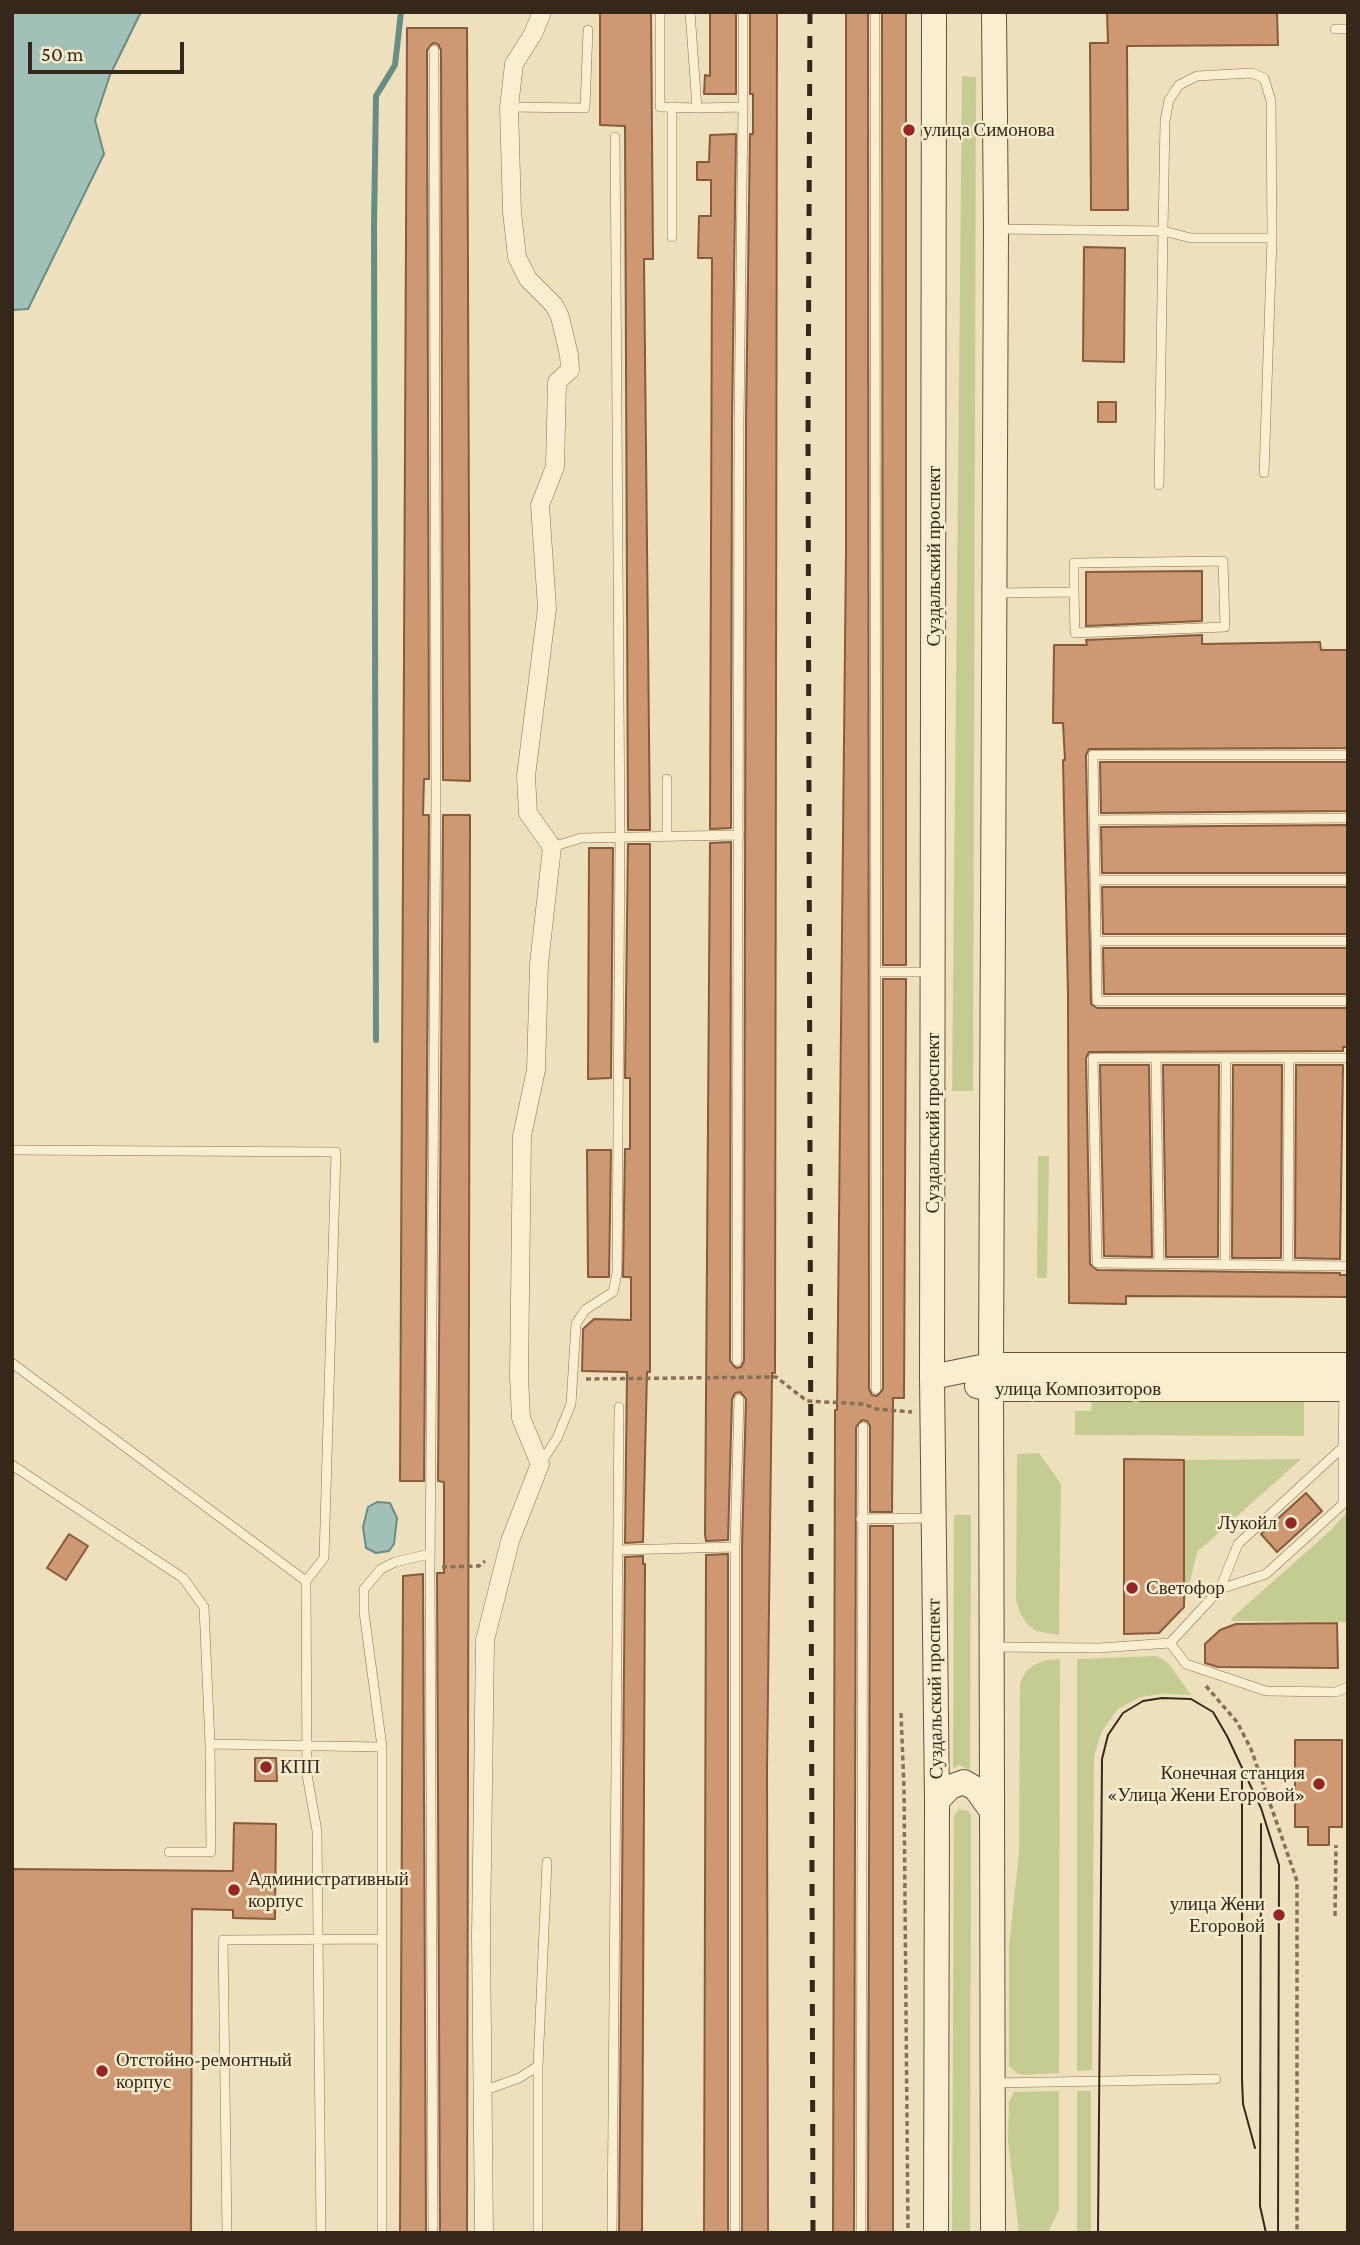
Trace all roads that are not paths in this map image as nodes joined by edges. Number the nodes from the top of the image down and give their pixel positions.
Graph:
1 (542, 12) edge
2 (660, 12) edge
3 (690, 12) edge
4 (743, 12) edge
5 (875, 12) edge
6 (934, 12) edge
7 (994, 12) edge
8 (1335, 29) dead end
9 (1348, 29) edge
10 (588, 30) dead end
11 (434, 50) dead end
12 (509, 107) junction
13 (672, 107) junction
14 (743, 107) junction
15 (697, 108) junction
16 (615, 137) dead end
17 (996, 229) junction
18 (1163, 231) junction
19 (671, 237) dead end
20 (1272, 238) junction
21 (1264, 473) dead end
22 (1159, 485) dead end
23 (1074, 592) junction
24 (994, 593) junction
25 (1348, 755) edge
26 (667, 779) dead end
27 (1348, 818) edge
28 (1094, 820) junction
29 (739, 835) junction
30 (667, 836) junction
31 (620, 838) junction
32 (552, 847) junction
33 (1095, 880) junction
34 (1348, 880) edge
35 (1348, 941) edge
36 (1096, 942) junction
37 (875, 972) junction
38 (934, 972) junction
39 (1348, 1001) edge
40 (1156, 1058) junction
41 (1226, 1058) junction
42 (1289, 1058) junction
43 (1348, 1058) edge
44 (12, 1150) edge
45 (1159, 1264) junction
46 (1225, 1265) junction
47 (1288, 1265) junction
48 (1348, 1266) edge
49 (737, 1361) dead end
50 (12, 1363) edge
51 (932, 1377) junction
52 (991, 1377) junction
53 (1346, 1377) edge
54 (876, 1389) dead end
55 (739, 1399) dead end
56 (619, 1407) dead end
57 (863, 1427) dead end
58 (1343, 1447) junction
59 (540, 1464) junction
60 (12, 1465) edge
61 (932, 1518) junction
62 (861, 1519) junction
63 (735, 1547) junction
64 (619, 1550) junction
65 (430, 1554) junction
66 (306, 1581) junction
67 (1220, 1589) junction
68 (1170, 1643) junction
69 (992, 1647) junction
70 (1348, 1687) edge
71 (210, 1744) junction
72 (307, 1745) junction
73 (382, 1746) junction
74 (937, 1801) junction
75 (991, 1810) junction
76 (169, 1852) dead end
77 (547, 1862) dead end
78 (319, 1939) junction
79 (381, 1940) junction
80 (538, 2066) junction
81 (1216, 2080) dead end
82 (993, 2083) junction
83 (483, 2091) junction
84 (227, 2233) edge
85 (321, 2233) edge
86 (382, 2233) edge
87 (433, 2233) edge
88 (484, 2233) edge
89 (538, 2233) edge
90 (612, 2233) edge
91 (734, 2233) edge
92 (861, 2233) edge
93 (936, 2233) edge
94 (993, 2233) edge

1 - 12 street
2 - 13 lane
3 - 15 lane
4 - 14 lane
5 - 37 lane
6 - 38 main road, Суздальский проспект
7 - 17 main road
8 - 9 lane
10 - 12 lane
11 - 65 lane
12 - 32 street
13 - 15 lane
13 - 19 lane
14 - 15 lane
14 - 29 lane
16 - 31 lane
17 - 18 lane
17 - 24 main road
18 - 20 lane
18 - 20 lane
18 - 22 lane
20 - 21 lane
23 - 23 lane
23 - 24 lane
24 - 52 main road
25 - 28 lane
26 - 30 lane
27 - 28 lane
28 - 33 lane
29 - 30 lane
29 - 49 lane
30 - 31 lane
31 - 32 lane
31 - 59 lane
32 - 59 street
33 - 34 lane
33 - 36 lane
35 - 36 lane
36 - 39 lane
37 - 38 lane
37 - 54 lane
38 - 51 main road, Суздальский проспект
40 - 41 lane
40 - 45 lane
40 - 45 lane
41 - 42 lane
41 - 46 lane
42 - 43 lane
42 - 47 lane
44 - 66 lane
45 - 46 lane
46 - 47 lane
47 - 48 lane
50 - 66 lane
51 - 52 main road, улица Композиторов
51 - 61 main road, Суздальский проспект
52 - 53 main road, улица Композиторов
52 - 69 main road
53 - 58 lane
55 - 63 lane
56 - 64 lane
57 - 62 lane
58 - 67 lane
58 - 67 lane
59 - 83 street
60 - 71 lane
61 - 62 lane
61 - 74 main road, Суздальский проспект
62 - 92 lane
63 - 64 lane
63 - 91 lane
64 - 90 lane
65 - 73 lane
65 - 87 lane
66 - 72 lane
67 - 68 lane
68 - 69 lane
68 - 70 lane
69 - 75 main road
71 - 72 lane
71 - 76 lane
72 - 73 lane
72 - 78 lane
73 - 79 lane
74 - 75 main road
74 - 93 main road, Суздальский проспект
75 - 82 main road
77 - 80 lane
78 - 79 lane
78 - 84 lane
78 - 85 lane
79 - 86 lane
80 - 83 lane
80 - 89 lane
81 - 82 lane
82 - 94 main road
83 - 88 street

